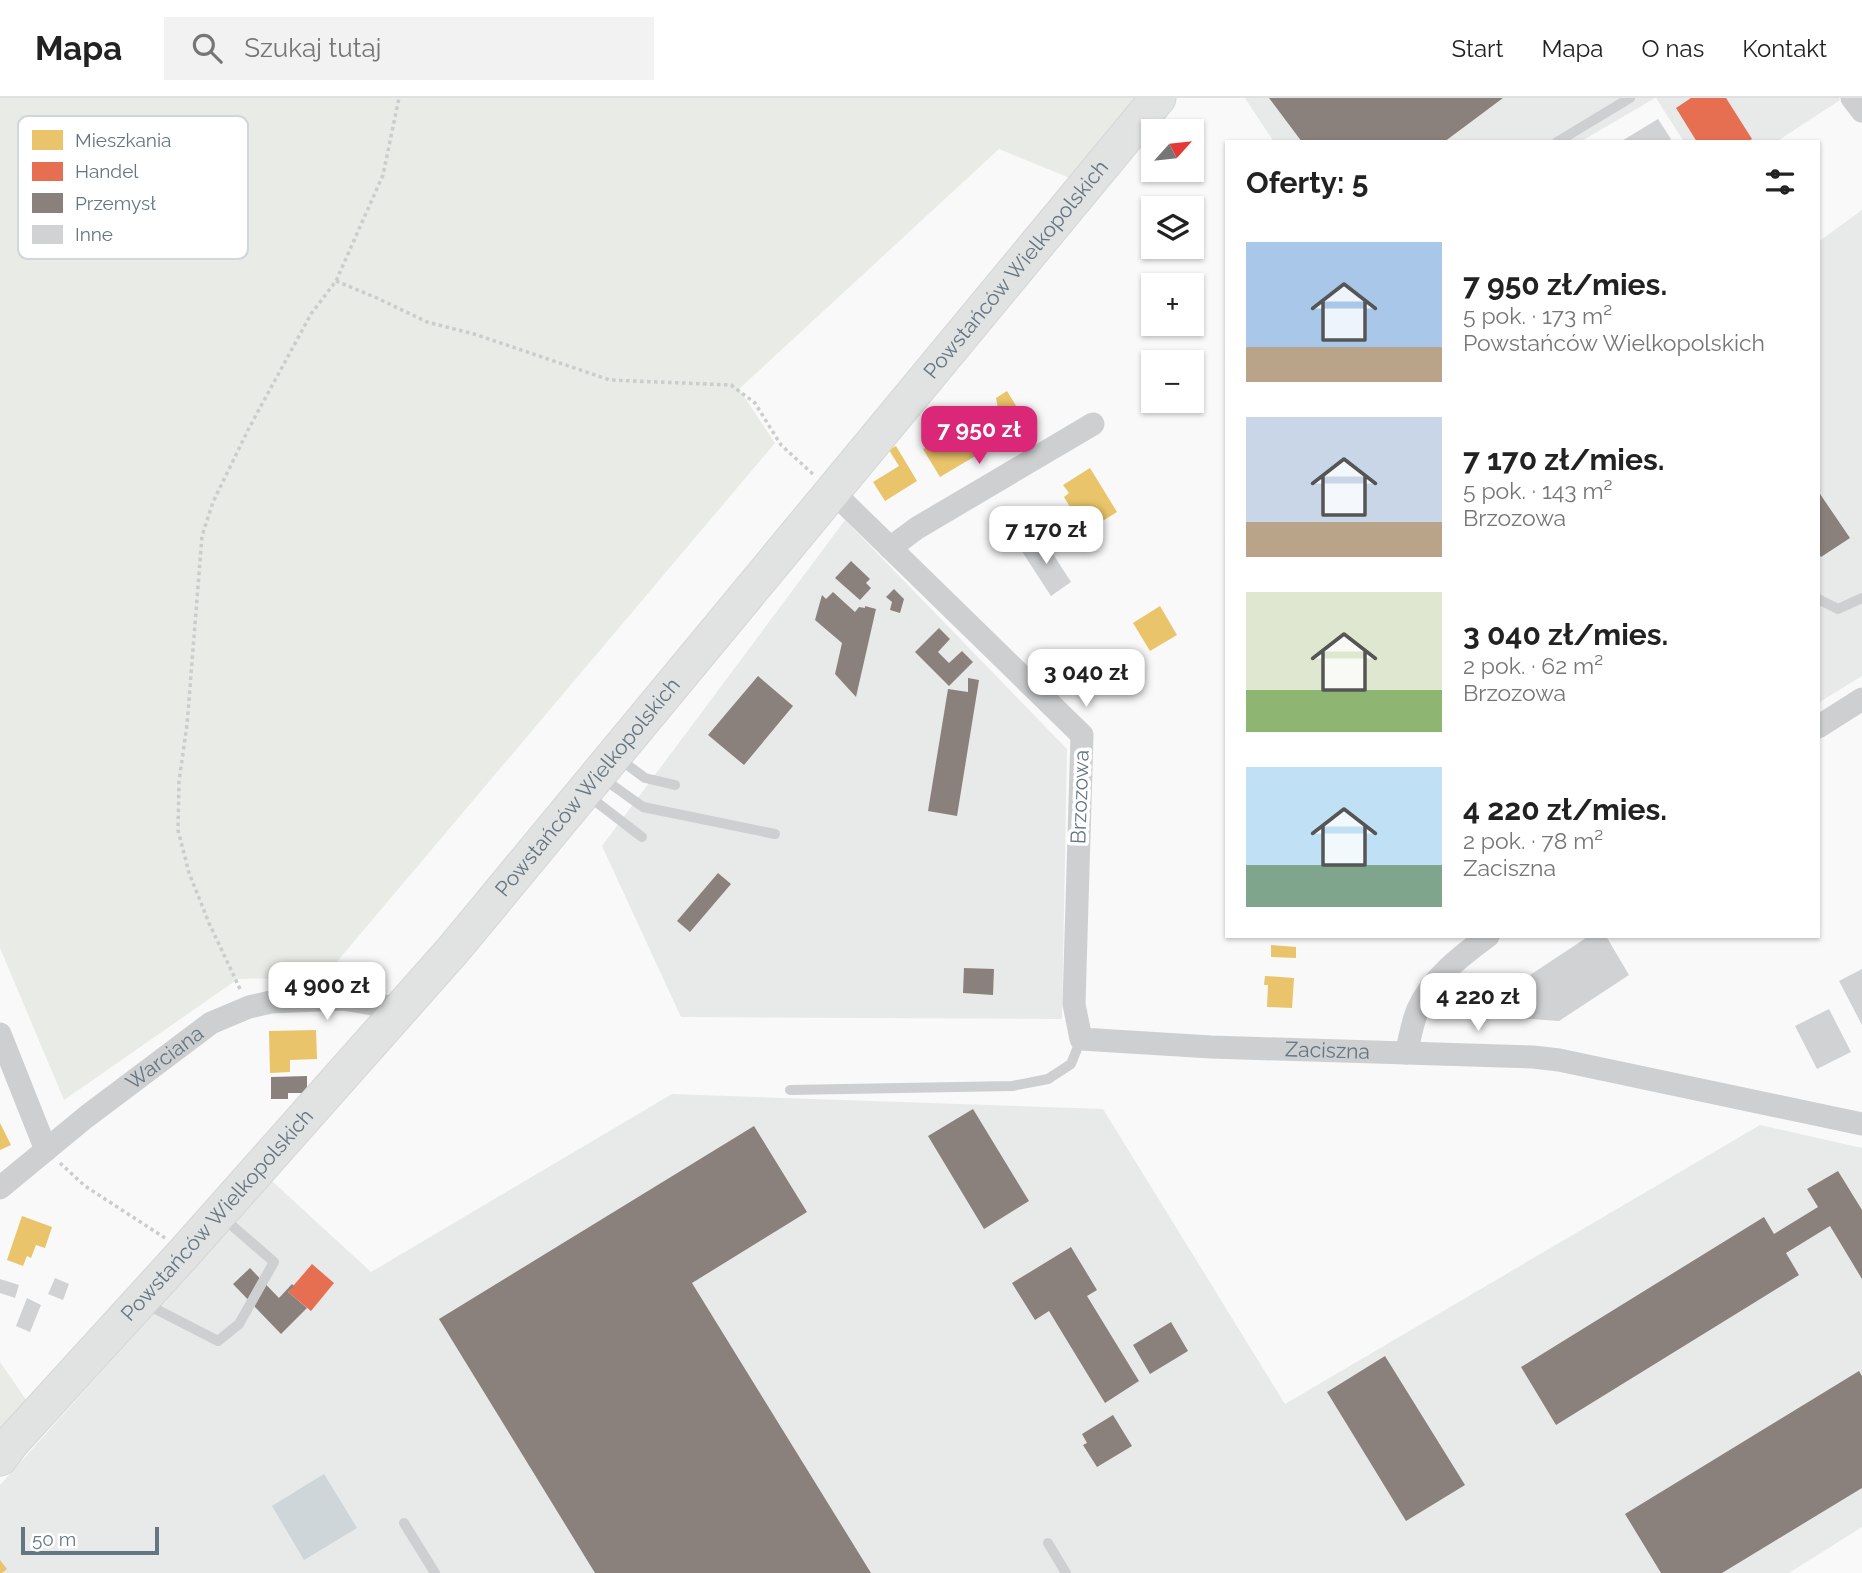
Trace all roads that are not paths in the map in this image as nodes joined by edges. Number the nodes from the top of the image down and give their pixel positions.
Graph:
1 (1158, 98) edge
2 (1630, 98) edge
3 (1852, 98) edge
4 (1862, 111) edge
5 (1560, 140) edge
6 (1093, 424) dead end
7 (832, 491) junction
8 (890, 548) junction
9 (1862, 598) edge
10 (1820, 600) edge
11 (1862, 699) edge
12 (1820, 726) edge
13 (599, 774) junction
14 (675, 785) dead end
15 (775, 834) dead end
16 (642, 837) dead end
17 (1485, 938) edge
18 (402, 1009) junction
19 (0, 1034) edge
20 (1081, 1039) junction
21 (1406, 1053) junction
22 (790, 1090) dead end
23 (1862, 1124) edge
24 (46, 1150) junction
25 (0, 1188) edge
26 (219, 1214) junction
27 (141, 1301) junction
28 (0, 1458) edge
29 (404, 1524) dead end
30 (1048, 1543) dead end
31 (435, 1573) edge
32 (1066, 1573) edge

1 - 7 main road, Powstańców Wielkopolskich
2 - 5 lane
3 - 4 street
6 - 8 street
7 - 8 street, Brzozowa
7 - 13 main road, Powstańców Wielkopolskich
8 - 20 street, Brzozowa
9 - 10 lane
11 - 12 street
13 - 14 lane
13 - 15 lane
13 - 16 lane
13 - 18 main road, Powstańców Wielkopolskich
17 - 21 street
18 - 24 street, Warciana
18 - 26 main road, Powstańców Wielkopolskich
19 - 24 street
20 - 21 street, Zaciszna
20 - 22 lane
21 - 23 street, Zaciszna
24 - 25 street, Warciana
26 - 27 main road, Powstańców Wielkopolskich
26 - 27 lane
27 - 28 main road, Powstańców Wielkopolskich
29 - 31 lane
30 - 32 lane

